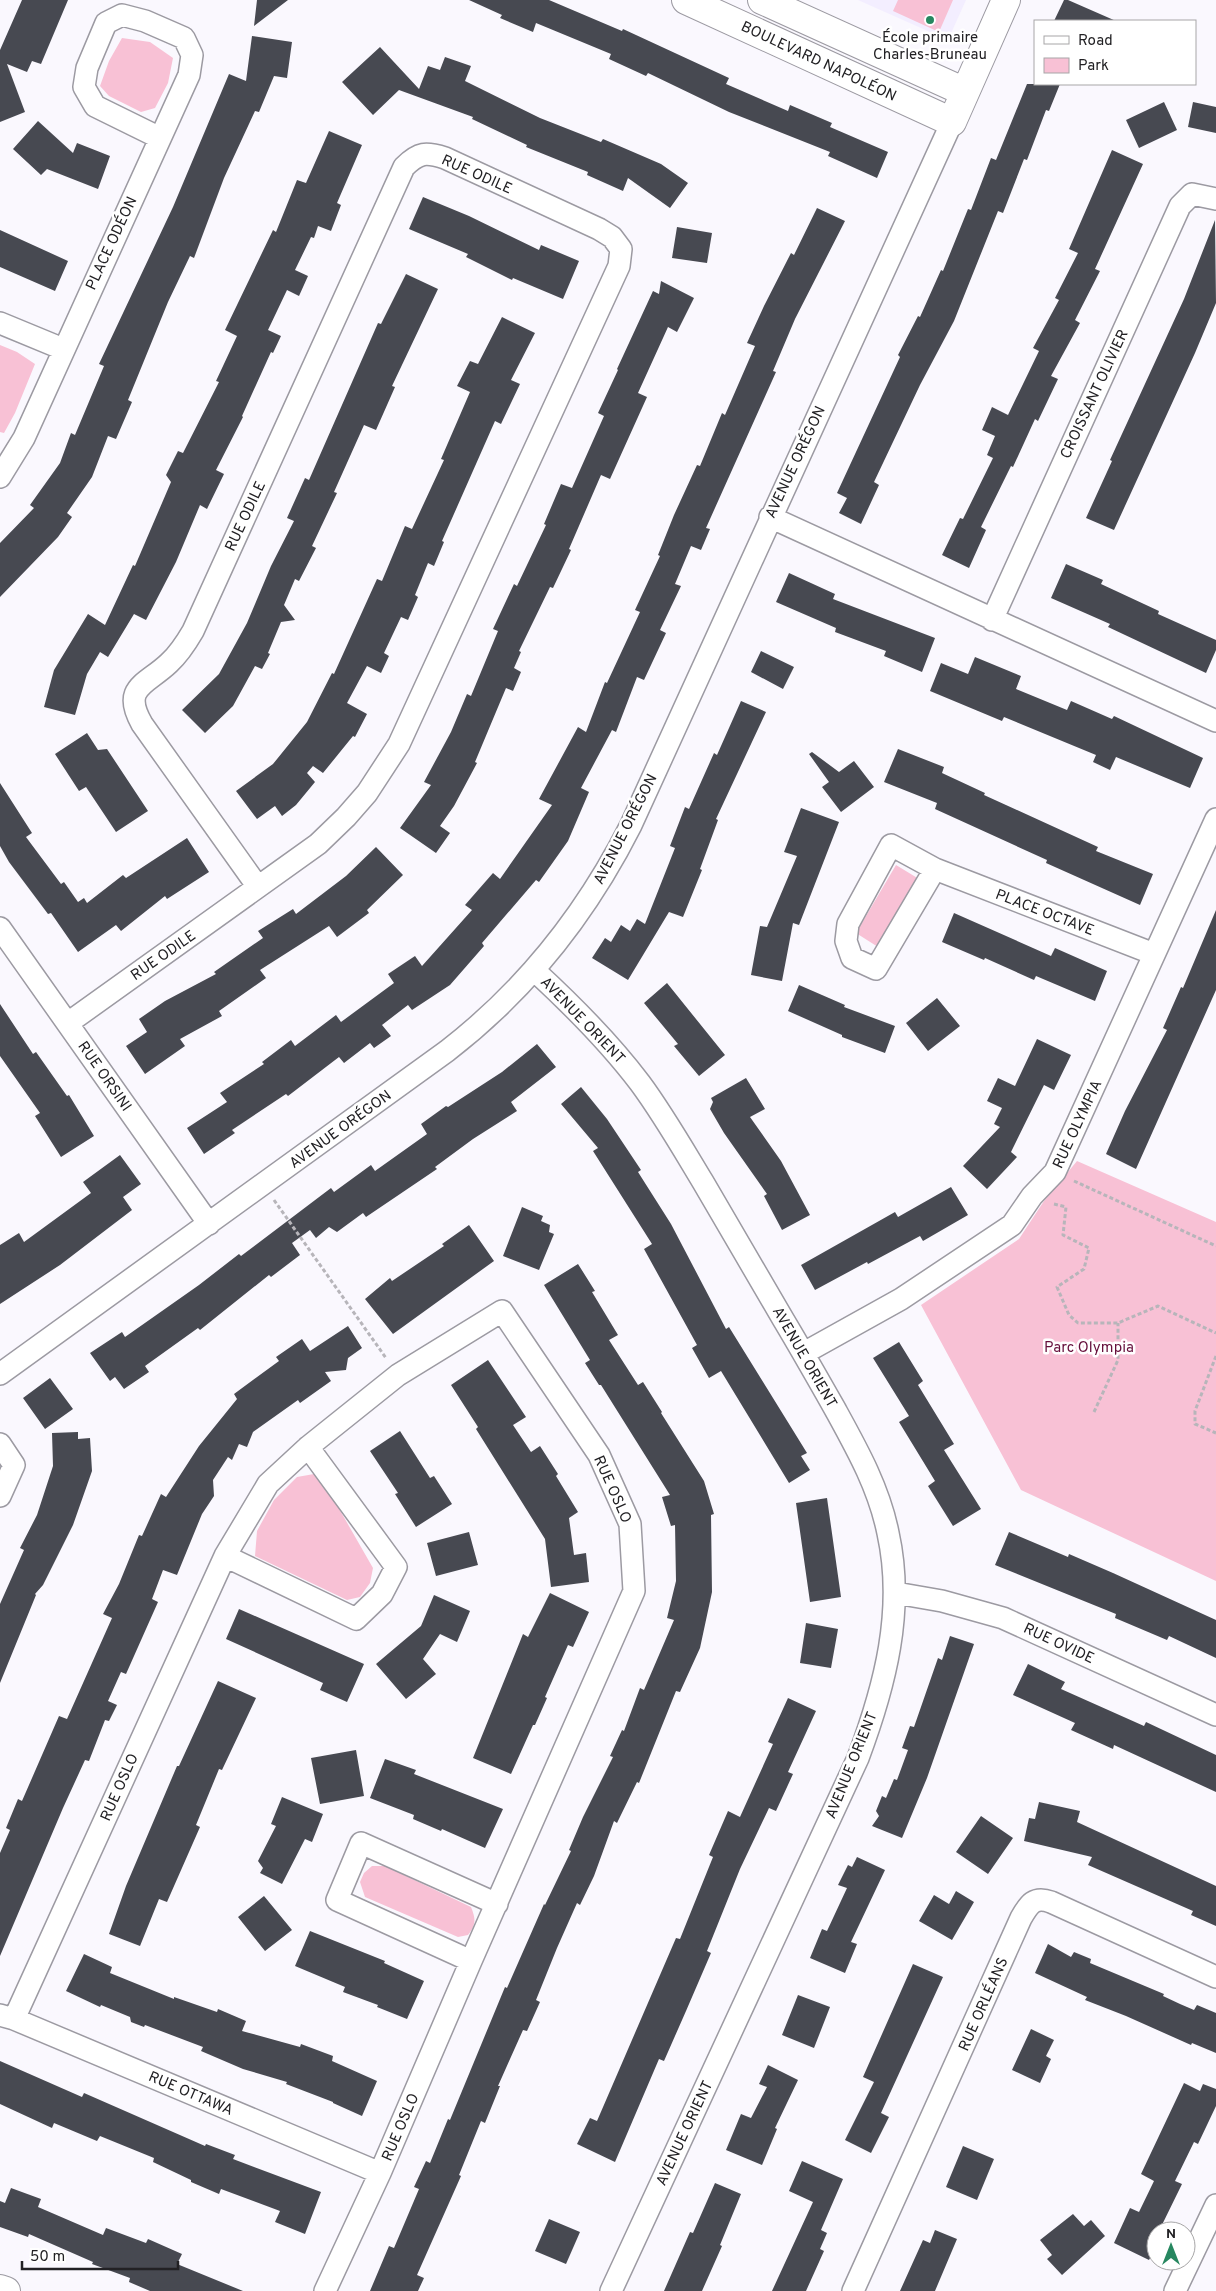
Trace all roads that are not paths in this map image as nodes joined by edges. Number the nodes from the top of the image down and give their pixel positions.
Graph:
1 (686, 0) edge
2 (762, 0) edge
3 (1006, 0) edge
4 (965, 92) junction
5 (952, 122) junction
6 (160, 138) junction
7 (1216, 199) edge
8 (0, 323) edge
9 (63, 349) junction
10 (2, 467) edge
11 (770, 517) junction
12 (992, 620) junction
13 (1216, 721) edge
14 (1216, 819) edge
15 (935, 869) junction
16 (258, 887) junction
17 (0, 928) edge
18 (1154, 954) junction
19 (535, 971) junction
20 (68, 1022) junction
21 (209, 1224) junction
22 (804, 1353) junction
23 (0, 1374) edge
24 (0, 1444) edge
25 (308, 1447) junction
26 (0, 1496) edge
27 (224, 1556) junction
28 (896, 1593) junction
29 (1216, 1715) edge
30 (497, 1904) junction
31 (471, 1960) junction
32 (1216, 1977) edge
33 (7, 2017) edge
34 (380, 2173) junction
35 (1216, 2205) edge
36 (0, 2289) edge
37 (6, 2291) edge
38 (325, 2291) edge
39 (611, 2291) edge
40 (853, 2291) edge
41 (1175, 2291) edge

1 - 5 street, BOULEVARD NAPOLÉON
2 - 4 street, BOULEVARD NAPOLÉON
3 - 4 street
4 - 5 street
5 - 11 street, AVENUE ORÉGON
6 - 6 street, PLACE ODÉON
6 - 9 street, PLACE ODÉON
7 - 12 street, CROISSANT OLIVIER
8 - 9 street
9 - 10 street, PLACE ODÉON
11 - 12 street
11 - 19 street, AVENUE ORÉGON
12 - 13 street
14 - 18 street, RUE OLYMPIA
15 - 15 street, PLACE OCTAVE
15 - 18 street, PLACE OCTAVE
16 - 16 street, RUE ODILE
16 - 20 street, RUE ODILE
17 - 20 street, RUE ORSINI
18 - 22 street, RUE OLYMPIA
19 - 21 street, AVENUE ORÉGON
19 - 22 street, AVENUE ORIENT
20 - 21 street, RUE ORSINI
21 - 23 street, AVENUE ORÉGON
22 - 28 street, AVENUE ORIENT
24 - 26 street
25 - 27 street, RUE OSLO
25 - 27 street
25 - 30 street, RUE OSLO
27 - 33 street, RUE OSLO
28 - 29 street, RUE OVIDE
28 - 39 street, AVENUE ORIENT
30 - 31 street, RUE OSLO
30 - 31 street
31 - 34 street, RUE OSLO
32 - 40 street, RUE ORLÉANS
33 - 34 street, RUE OTTAWA
34 - 38 street, RUE OSLO
35 - 41 street
36 - 37 street

